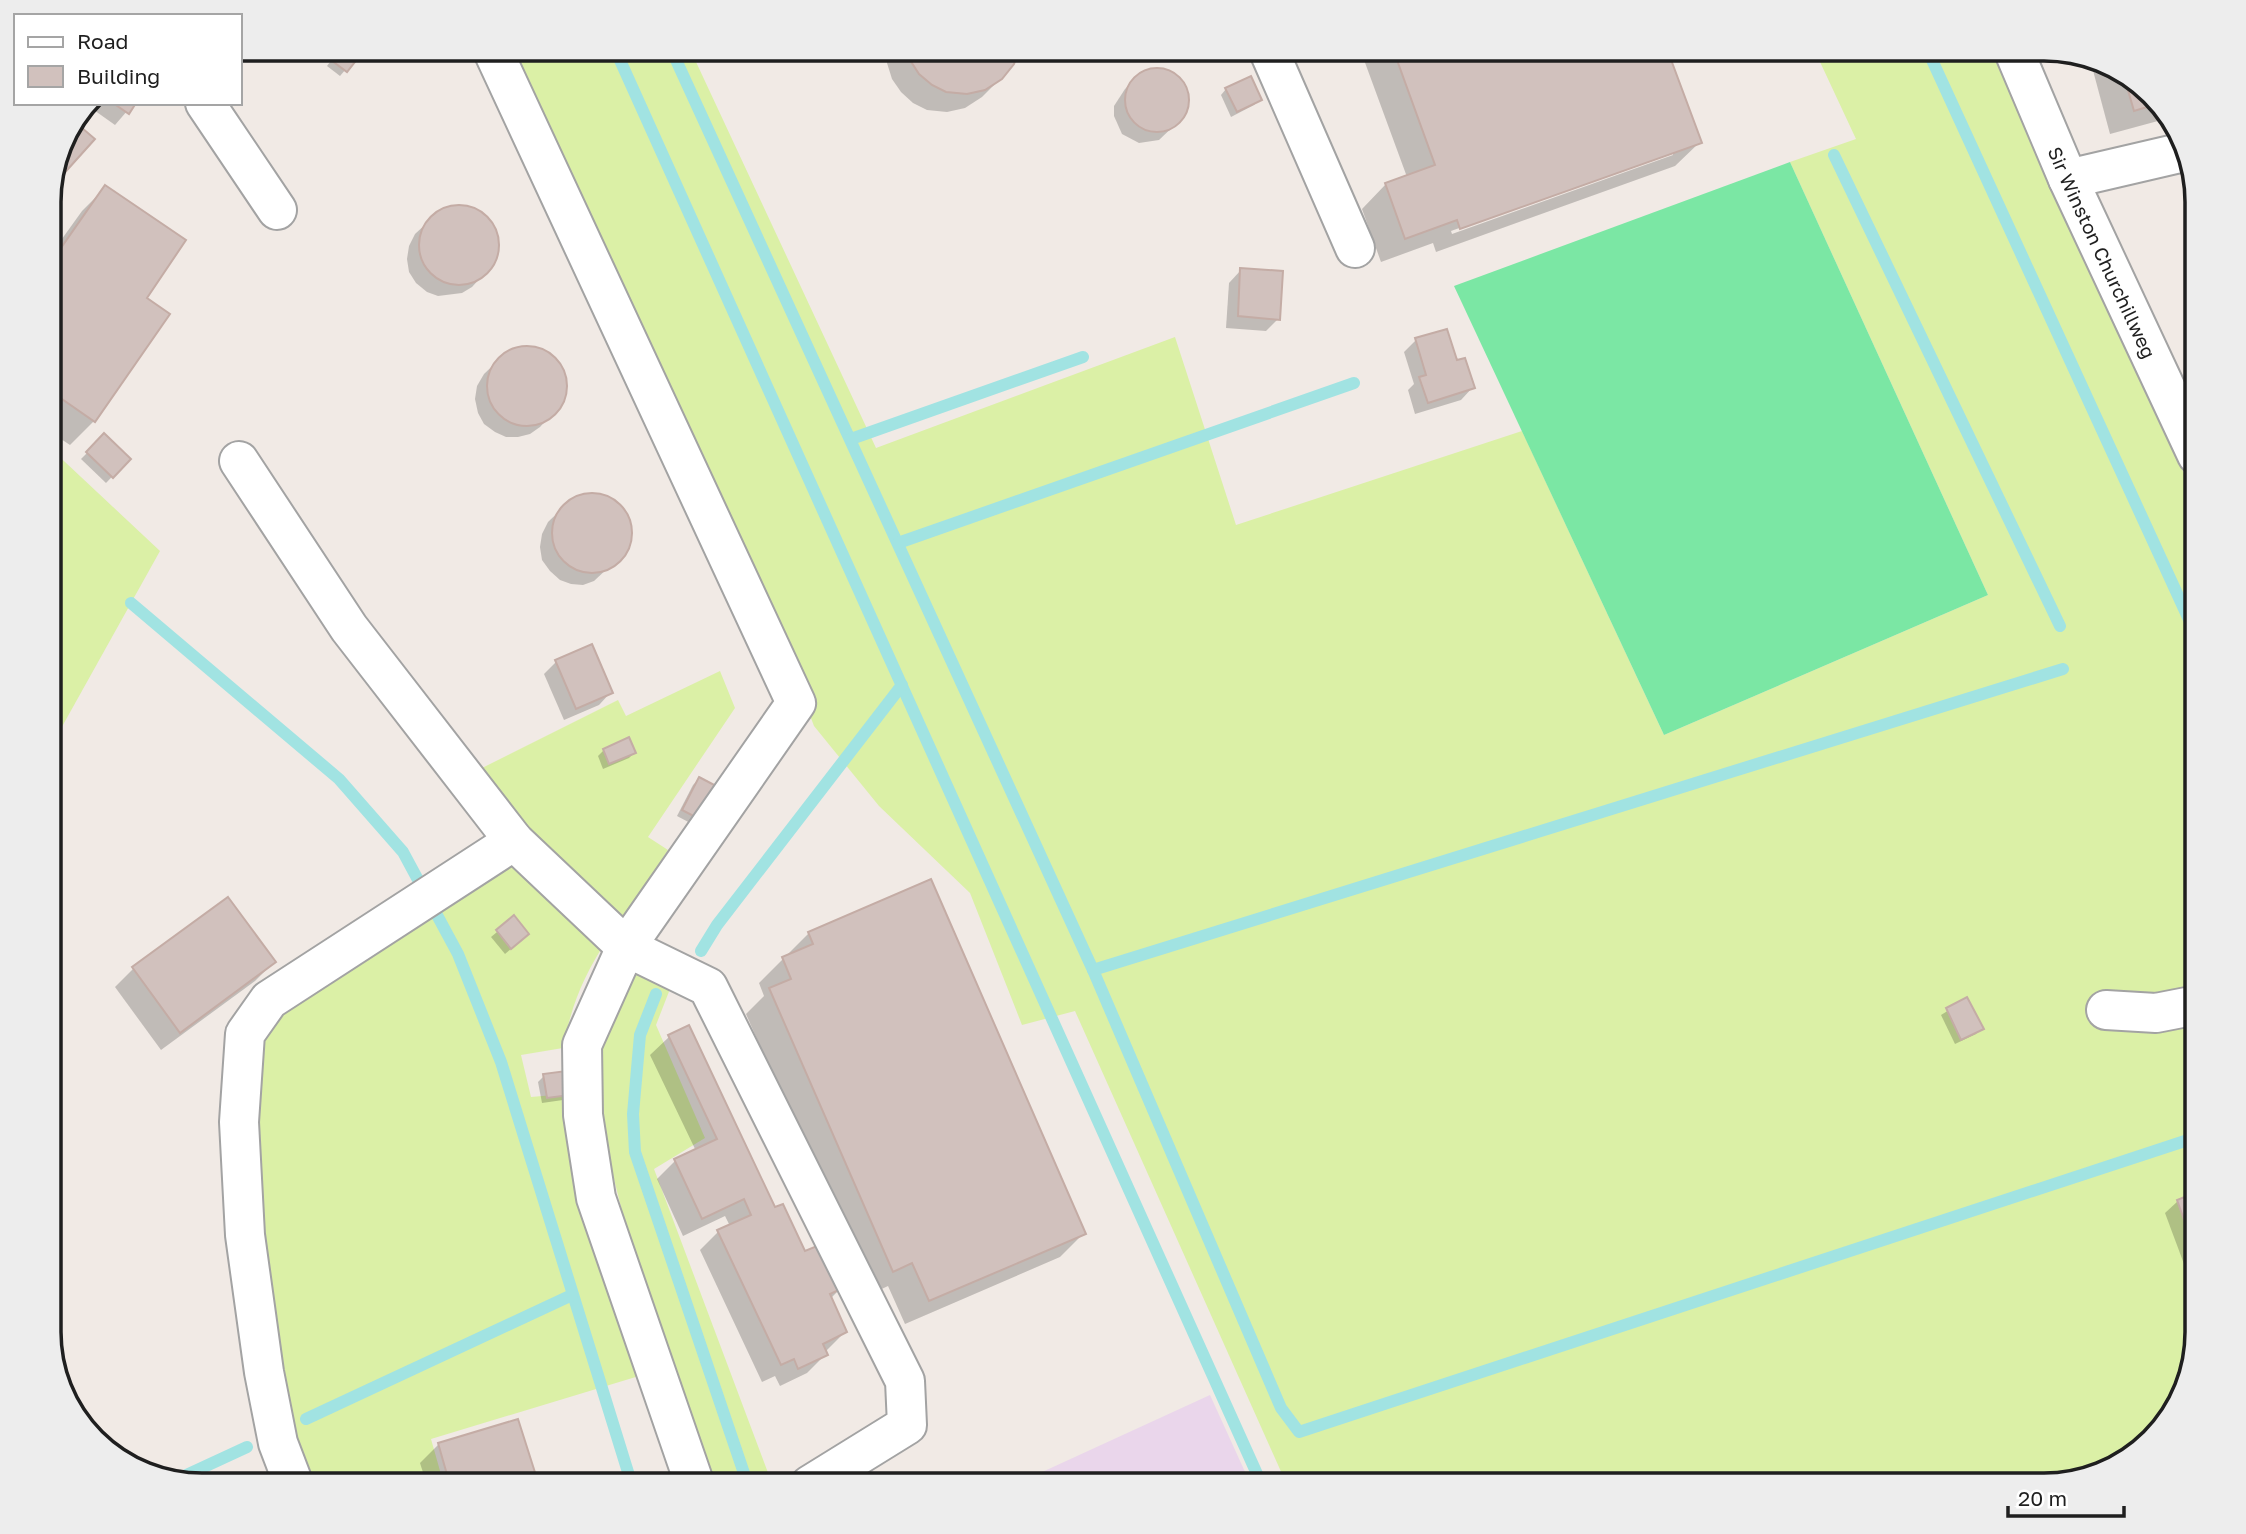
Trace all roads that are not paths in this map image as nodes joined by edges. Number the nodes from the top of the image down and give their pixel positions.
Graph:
1 (1273, 61) edge
2 (2018, 61) edge
3 (498, 62) edge
4 (206, 105) edge
5 (2176, 154) edge
6 (2068, 179) junction
7 (277, 210) dead end
8 (1355, 247) dead end
9 (2185, 428) edge
10 (239, 461) dead end
11 (514, 841) junction
12 (626, 947) junction
13 (2185, 1007) edge
14 (2106, 1010) dead end
15 (289, 1473) edge
16 (691, 1473) edge
17 (829, 1473) edge

1 - 8 street
2 - 6 street, Sir Winston Churchillweg
3 - 12 street
4 - 7 street
5 - 6 street
6 - 9 street, Sir Winston Churchillweg
10 - 11 street
11 - 12 street
11 - 15 street
12 - 16 street
12 - 17 street
13 - 14 street

